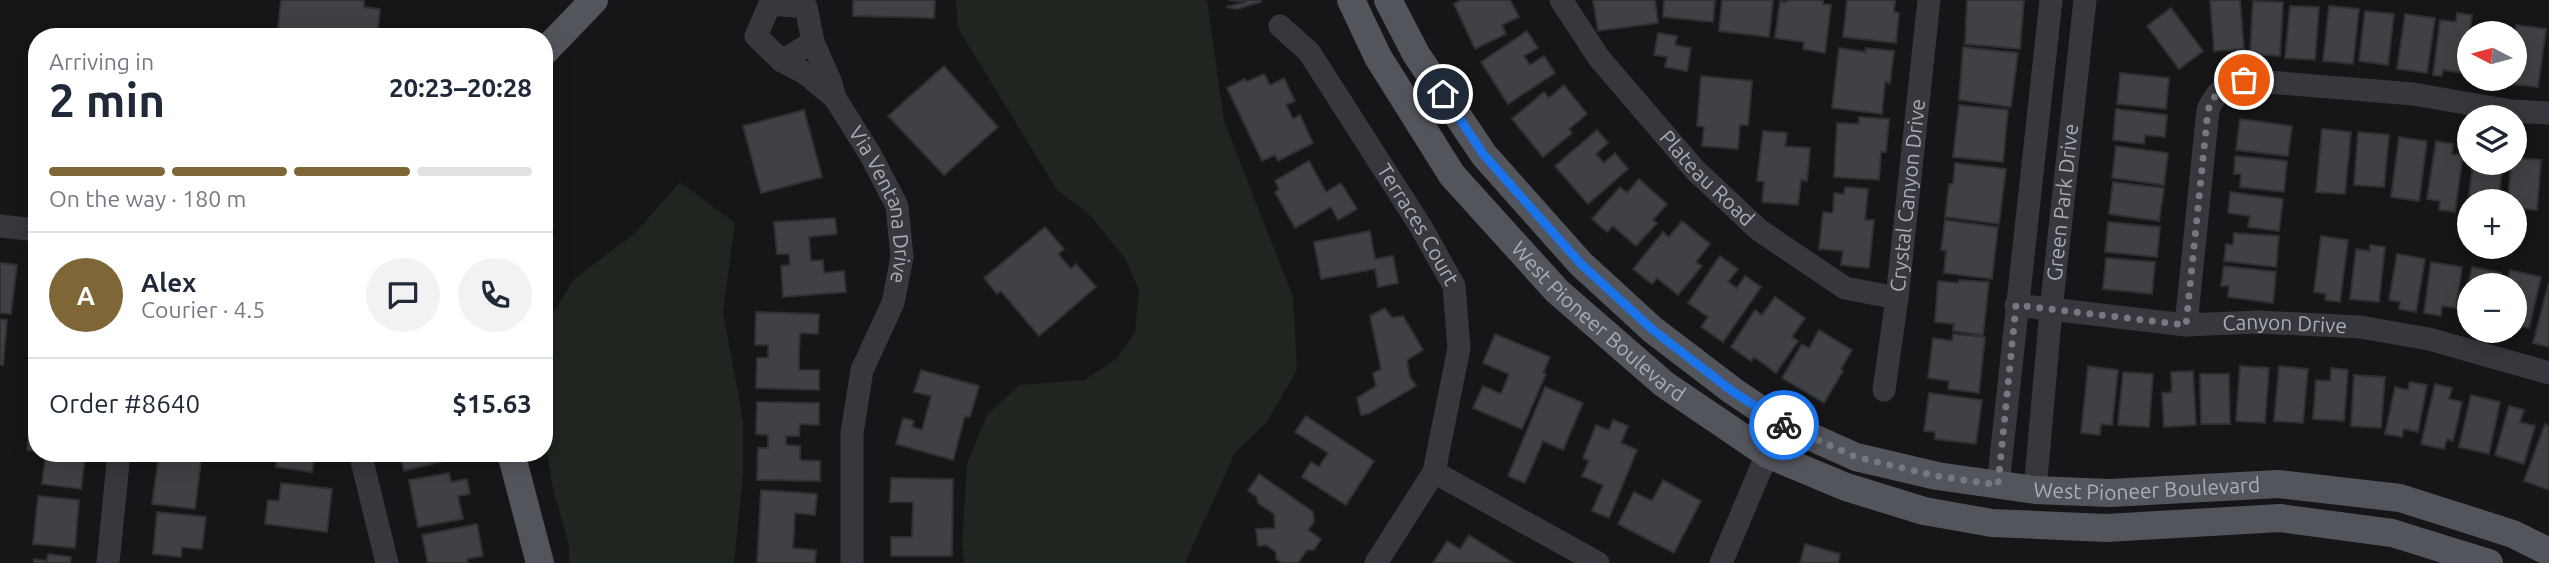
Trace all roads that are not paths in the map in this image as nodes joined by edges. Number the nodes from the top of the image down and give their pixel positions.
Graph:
1 (594, 0) edge
2 (1352, 0) edge
3 (1388, 0) edge
4 (1561, 0) edge
5 (1929, 0) edge
6 (2051, 0) edge
7 (2085, 0) edge
8 (771, 2) edge
9 (805, 4) edge
10 (1280, 26) dead end
11 (553, 43) edge
12 (813, 43) junction
13 (782, 61) junction
14 (835, 98) junction
15 (2549, 113) edge
16 (0, 226) edge
17 (28, 229) edge
18 (1897, 298) junction
19 (2016, 305) junction
20 (2051, 310) junction
21 (2186, 325) junction
22 (2549, 373) edge
23 (1884, 390) dead end
24 (1782, 424) junction
25 (1767, 454) junction
26 (118, 462) edge
27 (362, 462) edge
28 (513, 462) edge
29 (1434, 472) junction
30 (1998, 485) junction
31 (2035, 489) junction
32 (2549, 552) edge
33 (108, 563) edge
34 (387, 563) edge
35 (540, 563) edge
36 (852, 563) edge
37 (1376, 563) edge
38 (1598, 563) edge
39 (1721, 563) edge
40 (2489, 563) edge

1 - 11 main road
2 - 25 main road, West Pioneer Boulevard
3 - 24 main road, West Pioneer Boulevard
4 - 18 street, Plateau Road
5 - 18 street, Crystal Canyon Drive
6 - 19 street, Green Park Drive
7 - 20 street, Green Park Drive
8 - 9 street
8 - 13 street
9 - 12 street
10 - 29 street, Terraces Court
12 - 13 street
12 - 14 street, Via Ventana Drive
13 - 14 street, Via Ventana Drive
14 - 36 street, Via Ventana Drive
15 - 21 street
16 - 17 street
18 - 23 street, Crystal Canyon Drive
19 - 20 street, Canyon Drive
19 - 30 street, Green Park Drive
20 - 21 street, Canyon Drive
20 - 31 street, Green Park Drive
21 - 22 street, Canyon Drive
24 - 25 street
24 - 30 main road, West Pioneer Boulevard
25 - 39 street
25 - 40 main road, West Pioneer Boulevard
26 - 33 street
27 - 34 street
28 - 35 main road
29 - 37 street, Terraces Court
29 - 38 street
30 - 31 main road, West Pioneer Boulevard
31 - 32 main road, West Pioneer Boulevard

